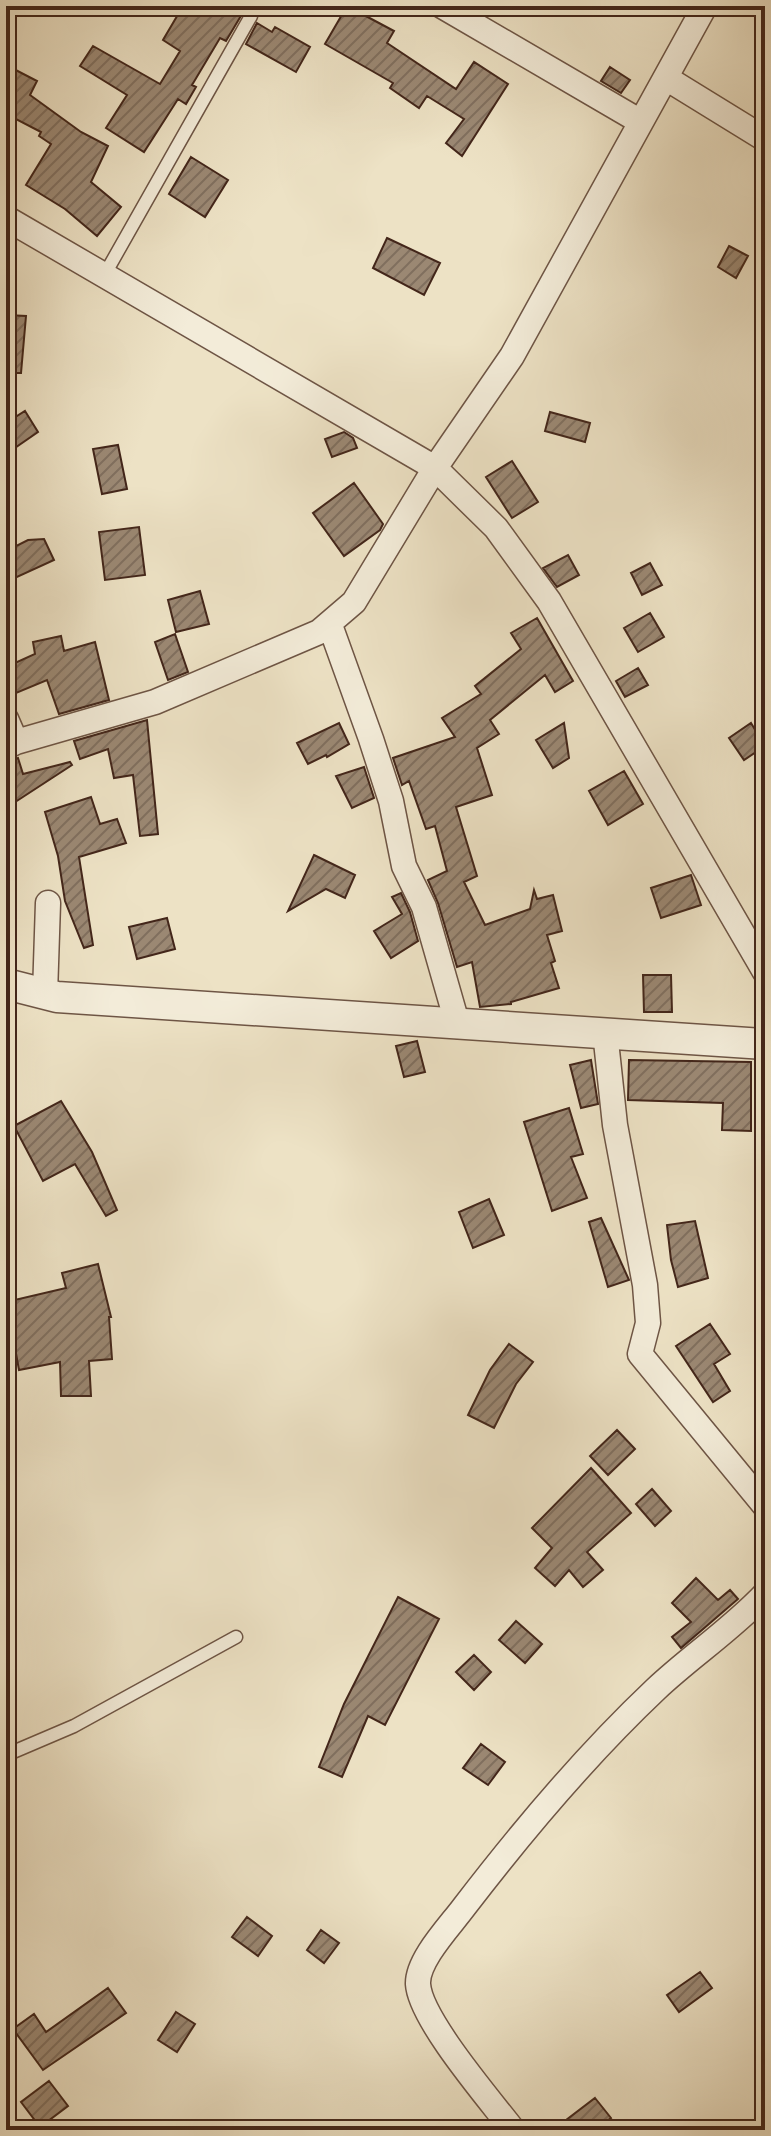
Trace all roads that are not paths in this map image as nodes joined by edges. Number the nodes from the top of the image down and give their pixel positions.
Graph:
1 (442, 6) edge
2 (705, 6) edge
3 (251, 16) dead end
4 (666, 78) junction
5 (641, 122) junction
6 (765, 139) edge
7 (6, 218) edge
8 (105, 274) junction
9 (435, 468) junction
10 (330, 625) junction
11 (6, 719) edge
12 (11, 745) edge
13 (48, 903) dead end
14 (765, 972) edge
15 (6, 984) edge
16 (45, 994) junction
17 (458, 1026) junction
18 (605, 1032) junction
19 (765, 1044) edge
20 (765, 1506) edge
21 (765, 1594) edge
22 (236, 1637) dead end
23 (6, 1755) edge
24 (513, 2130) edge

1 - 5 street
2 - 4 street
3 - 8 lane
4 - 5 street
4 - 6 street
5 - 9 street
7 - 8 street
8 - 9 street
9 - 10 street
9 - 14 street
10 - 12 street
10 - 17 street
11 - 12 street
13 - 16 street
15 - 16 street
16 - 17 street
17 - 18 street
18 - 19 street
18 - 20 street
21 - 24 street
22 - 23 lane

